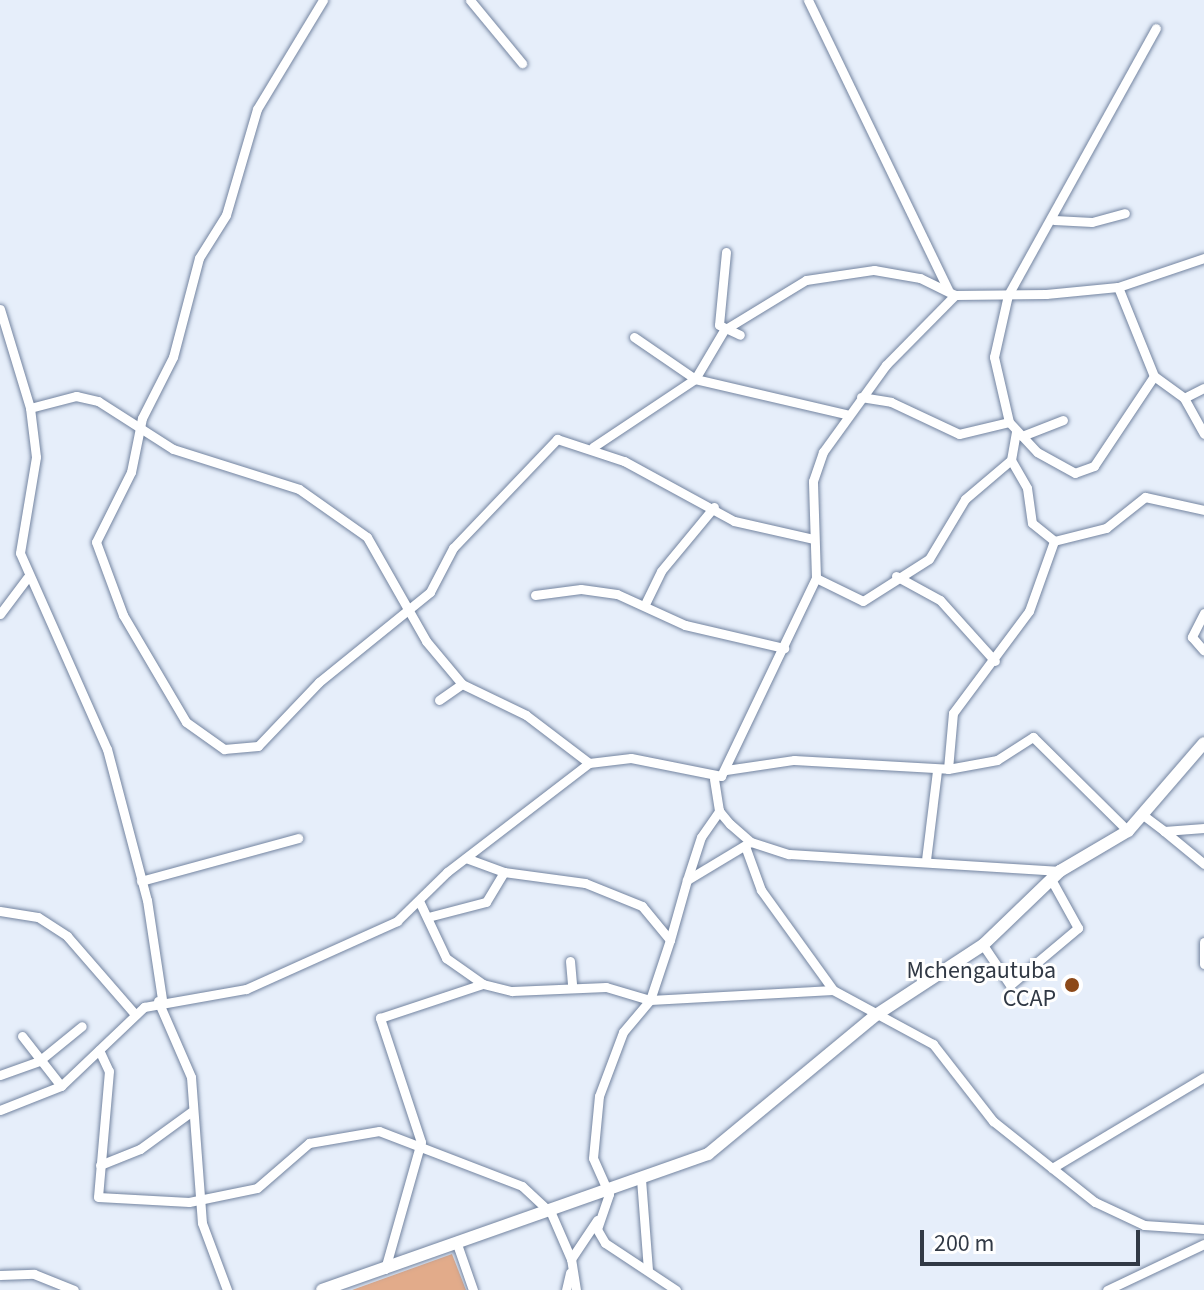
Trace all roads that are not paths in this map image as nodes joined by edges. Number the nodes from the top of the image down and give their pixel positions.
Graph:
1 (323, 0) edge
2 (470, 0) edge
3 (808, 0) edge
4 (1156, 28) dead end
5 (522, 63) dead end
6 (1125, 213) dead end
7 (1054, 220) junction
8 (726, 252) dead end
9 (1204, 258) edge
10 (1118, 287) junction
11 (952, 292) junction
12 (1008, 295) junction
13 (0, 309) edge
14 (724, 330) junction
15 (740, 335) dead end
16 (634, 337) dead end
17 (1154, 376) junction
18 (695, 379) junction
19 (1204, 388) edge
20 (861, 397) junction
21 (1184, 398) junction
22 (30, 408) junction
23 (846, 414) junction
24 (1063, 420) dead end
25 (142, 426) junction
26 (1016, 430) junction
27 (1204, 434) edge
28 (593, 447) junction
29 (1011, 460) junction
30 (714, 507) junction
31 (1204, 510) edge
32 (813, 539) junction
33 (1054, 541) junction
34 (896, 576) junction
35 (27, 578) junction
36 (816, 578) junction
37 (535, 595) dead end
38 (646, 602) junction
39 (408, 612) junction
40 (1204, 613) edge
41 (0, 614) edge
42 (784, 648) junction
43 (1204, 651) edge
44 (995, 661) junction
45 (462, 684) junction
46 (439, 700) dead end
47 (1204, 743) edge
48 (589, 763) junction
49 (948, 769) junction
50 (726, 770) junction
51 (937, 770) junction
52 (714, 779) junction
53 (719, 811) junction
54 (1143, 815) junction
55 (1204, 828) edge
56 (1128, 831) junction
57 (1164, 831) junction
58 (298, 838) dead end
59 (748, 844) junction
60 (466, 858) junction
61 (926, 860) junction
62 (1204, 864) edge
63 (504, 872) junction
64 (1056, 876) junction
65 (687, 880) junction
66 (141, 881) junction
67 (420, 903) junction
68 (0, 911) edge
69 (428, 917) junction
70 (670, 940) junction
71 (1204, 942) edge
72 (983, 945) junction
73 (570, 961) dead end
74 (1204, 964) edge
75 (483, 984) junction
76 (572, 985) junction
77 (833, 990) junction
78 (160, 1000) junction
79 (650, 1000) junction
80 (134, 1013) junction
81 (876, 1015) junction
82 (82, 1026) dead end
83 (22, 1036) dead end
84 (99, 1050) junction
85 (44, 1057) junction
86 (0, 1075) edge
87 (1204, 1077) edge
88 (61, 1086) junction
89 (0, 1110) edge
90 (191, 1112) junction
91 (421, 1142) junction
92 (100, 1165) junction
93 (1052, 1168) junction
94 (641, 1179) junction
95 (609, 1194) junction
96 (200, 1200) junction
97 (551, 1213) junction
98 (597, 1220) junction
99 (1204, 1229) edge
100 (457, 1244) junction
101 (1204, 1244) edge
102 (571, 1264) junction
103 (385, 1269) junction
104 (648, 1269) junction
105 (217, 1272) junction
106 (0, 1275) edge
107 (58, 1286) edge
108 (74, 1290) edge
109 (219, 1290) edge
110 (227, 1290) edge
111 (322, 1290) edge
112 (473, 1290) edge
113 (566, 1290) edge
114 (576, 1290) edge
115 (676, 1290) edge
116 (1107, 1290) edge

1 - 25 street
2 - 5 street
3 - 11 street
4 - 7 street
6 - 7 street
7 - 12 street
8 - 14 street
9 - 10 street
10 - 12 street
10 - 17 street
11 - 12 street
11 - 14 street
11 - 20 street
12 - 26 street
13 - 22 street
14 - 15 street
14 - 18 street
16 - 18 street
17 - 21 street
17 - 26 street
18 - 23 street
18 - 28 street
19 - 21 street
20 - 23 street
20 - 26 street
21 - 27 street
22 - 25 street
22 - 35 street
23 - 32 street
24 - 26 street
25 - 39 street
25 - 39 street
26 - 29 street
28 - 30 street
28 - 39 street
29 - 33 street
29 - 34 street
30 - 32 street
30 - 38 street
31 - 33 street
32 - 36 street
33 - 44 street
34 - 36 street
34 - 44 street
35 - 41 street
35 - 66 street
36 - 42 street
37 - 38 street
38 - 42 street
39 - 45 street
40 - 43 street
42 - 50 street
44 - 49 street
45 - 46 street
45 - 48 street
47 - 54 street
48 - 52 street
48 - 60 street
49 - 51 street
49 - 56 street
50 - 51 street
50 - 52 street
51 - 61 street
52 - 53 street
53 - 59 street
53 - 65 street
54 - 56 street
54 - 57 street
55 - 57 street
56 - 64 street
57 - 62 street
58 - 66 street
59 - 61 street
59 - 65 street
59 - 77 street
60 - 63 street
60 - 67 street
61 - 64 street
63 - 69 street
63 - 70 street
64 - 72 street
64 - 72 street
65 - 70 street
66 - 78 street
67 - 69 street
67 - 78 street
68 - 80 street
69 - 75 street
70 - 79 street
71 - 74 street
72 - 81 street
73 - 76 street
75 - 76 street
75 - 91 street
76 - 79 street
77 - 79 street
77 - 81 street
78 - 80 street
78 - 90 street
79 - 95 street
80 - 84 street
81 - 93 street
81 - 94 street
82 - 85 street
83 - 85 street
84 - 88 street
84 - 92 street
85 - 86 street
85 - 88 street
87 - 93 street
88 - 89 street
90 - 92 street
90 - 96 street
91 - 96 street
91 - 97 street
91 - 103 street
92 - 96 street
93 - 99 street
94 - 95 street
94 - 104 street
95 - 97 street
95 - 98 street
96 - 105 street
97 - 100 street
97 - 102 street
98 - 102 street
98 - 104 street
100 - 103 street
100 - 112 street
101 - 116 street
102 - 113 street
102 - 114 street
103 - 111 street
104 - 115 street
105 - 109 street
105 - 110 street
106 - 107 street
107 - 108 street

